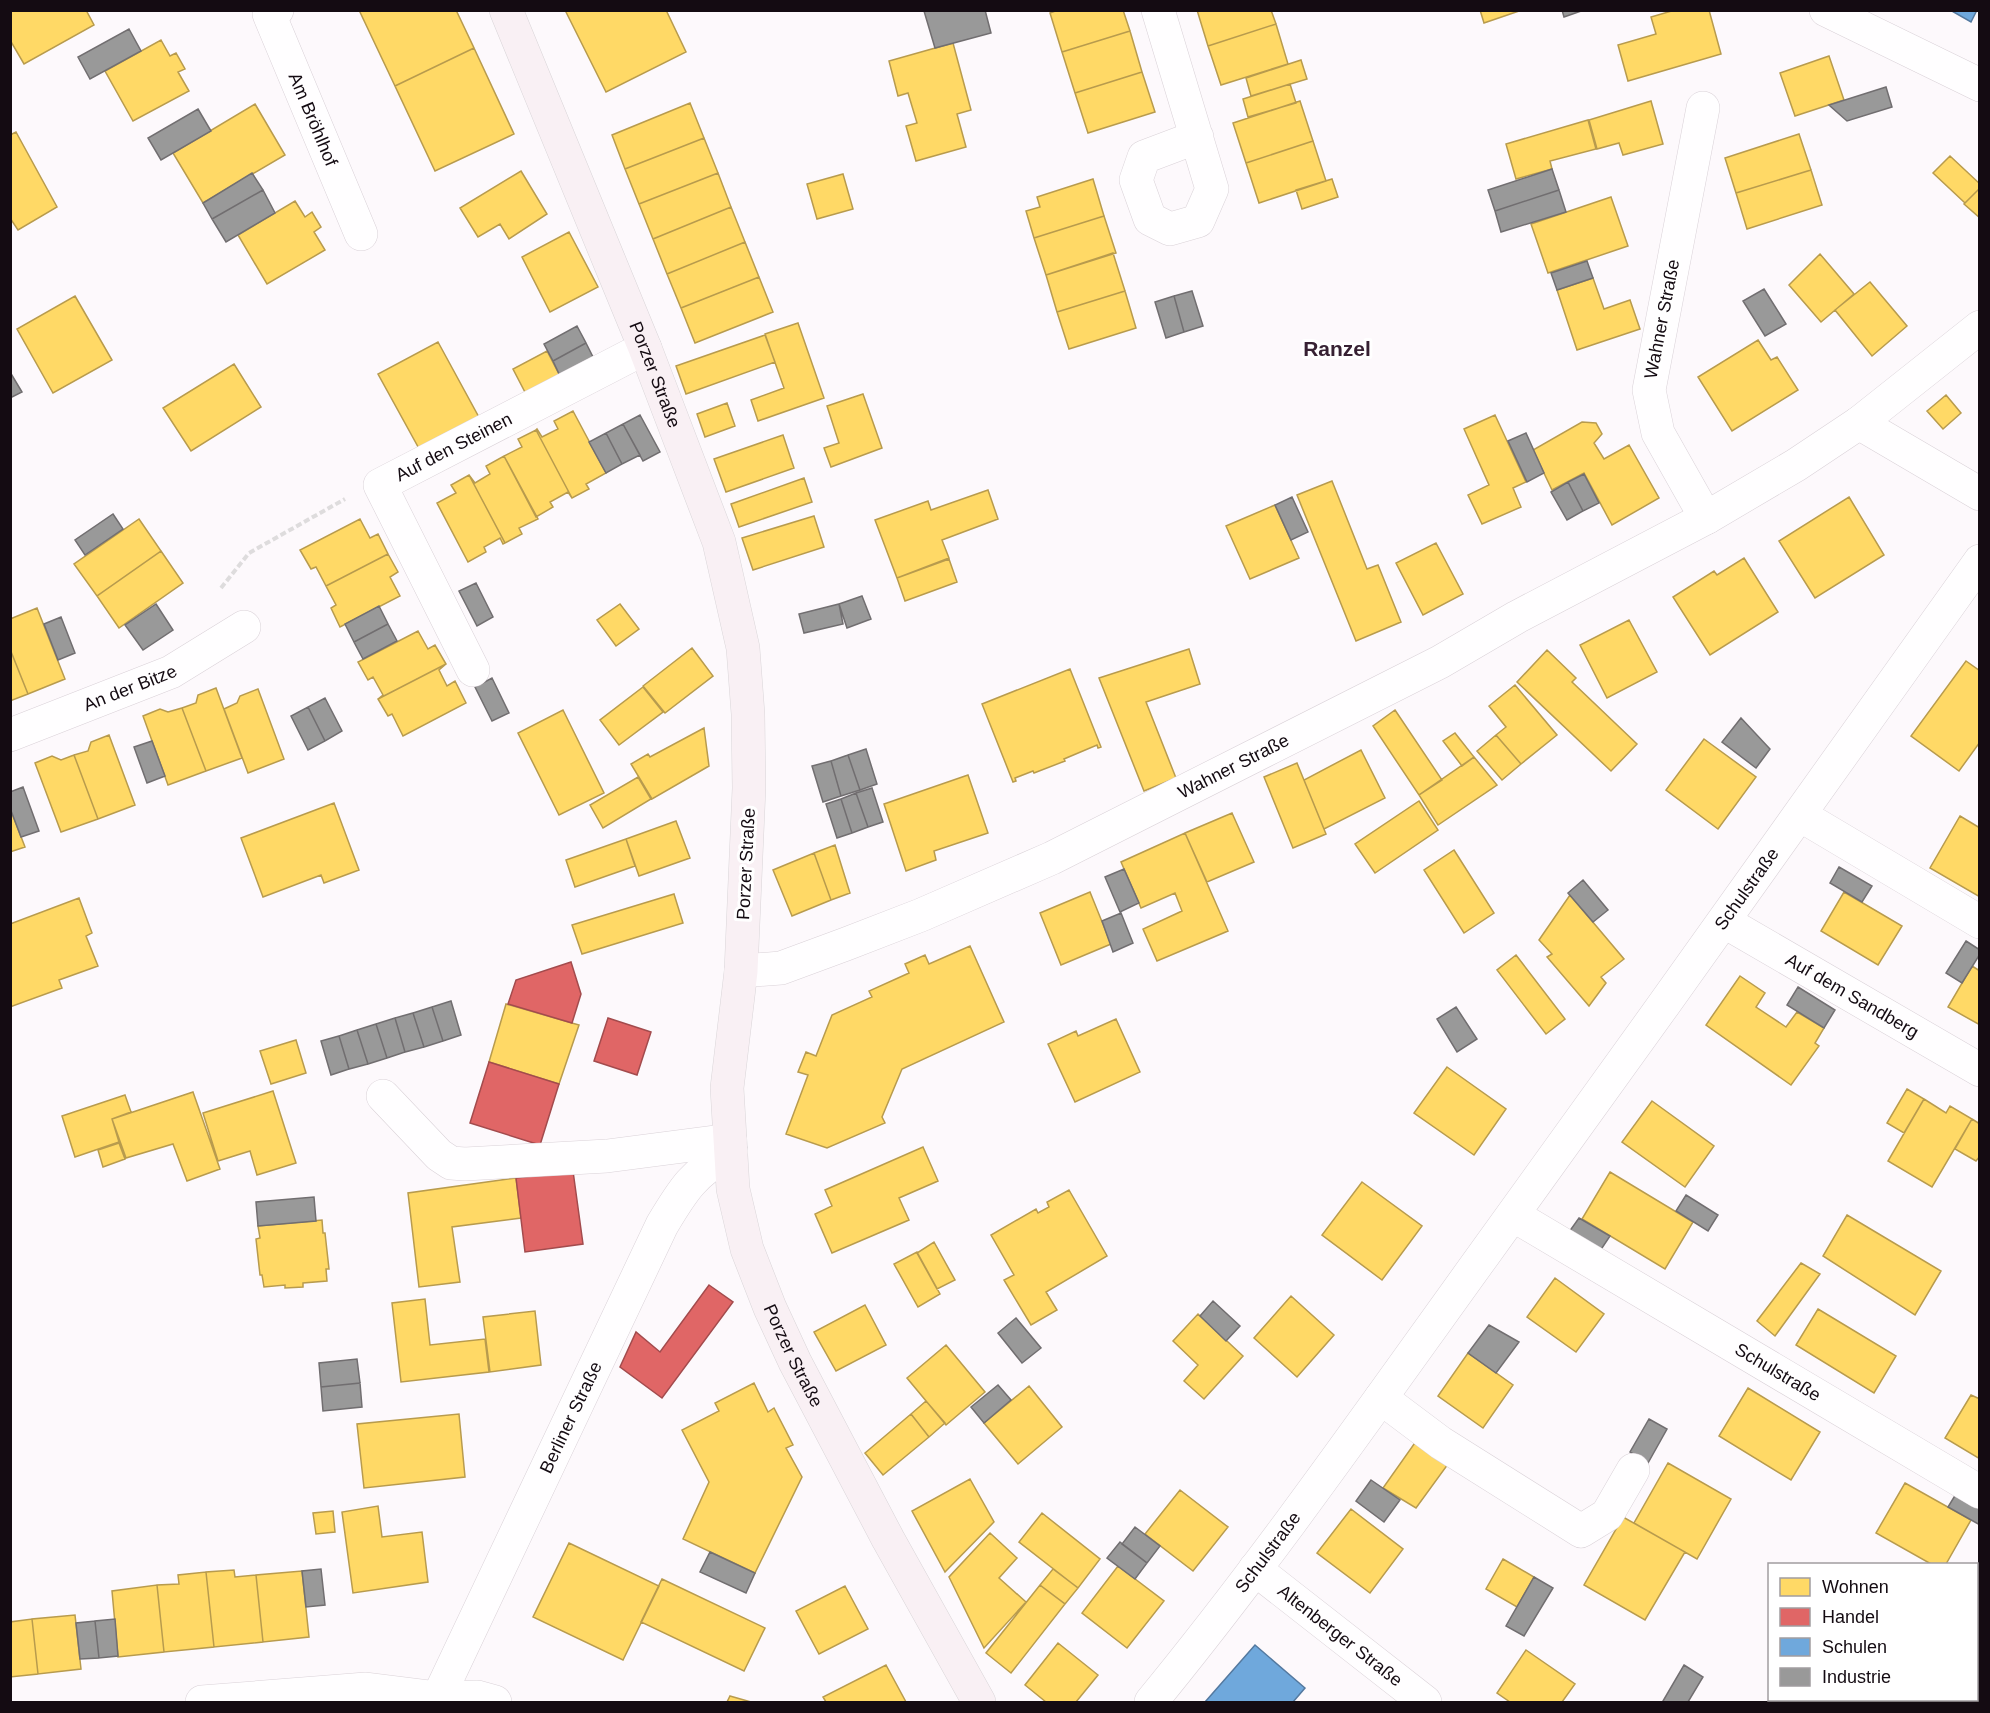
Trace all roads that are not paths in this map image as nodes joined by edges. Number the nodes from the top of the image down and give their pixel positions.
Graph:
1 (277, 10) edge
2 (506, 10) edge
3 (1158, 10) edge
4 (1826, 10) edge
5 (1980, 85) edge
6 (1703, 108) dead end
7 (1197, 137) dead end
8 (361, 234) dead end
9 (1980, 327) edge
10 (645, 348) junction
11 (1859, 423) junction
12 (1980, 494) edge
13 (1706, 518) junction
14 (1980, 561) edge
15 (244, 627) dead end
16 (473, 670) dead end
17 (10, 735) edge
18 (1800, 816) junction
19 (1725, 922) junction
20 (1980, 922) edge
21 (741, 971) junction
22 (1980, 1070) edge
23 (383, 1096) dead end
24 (730, 1146) junction
25 (1513, 1215) junction
26 (1381, 1398) junction
27 (1633, 1470) dead end
28 (1980, 1492) edge
29 (1255, 1569) junction
30 (972, 1695) edge
31 (437, 1700) edge
32 (202, 1702) edge
33 (495, 1702) edge
34 (1151, 1702) edge
35 (1425, 1702) edge

1 - 8 street, Am Bröhlhof
2 - 10 main road, Porzer Straße
3 - 7 street
4 - 5 street
6 - 13 street, Wahner Straße
9 - 11 street, Wahner Straße
10 - 16 street, Auf den Steinen
10 - 21 main road, Porzer Straße
11 - 12 street
11 - 13 street, Wahner Straße
13 - 21 street, Wahner Straße
14 - 18 street, Schulstraße
15 - 17 street, An der Bitze
18 - 19 street, Schulstraße
18 - 20 street
19 - 22 street, Auf dem Sandberg
19 - 25 street, Schulstraße
21 - 24 main road, Porzer Straße
23 - 24 street
24 - 30 main road, Porzer Straße
24 - 31 street, Berliner Straße
25 - 26 street, Schulstraße
25 - 28 street, Schulstraße
26 - 27 street
26 - 29 street, Schulstraße
29 - 34 street, Schulstraße
29 - 35 street, Altenberger Straße
31 - 32 street
31 - 33 street

